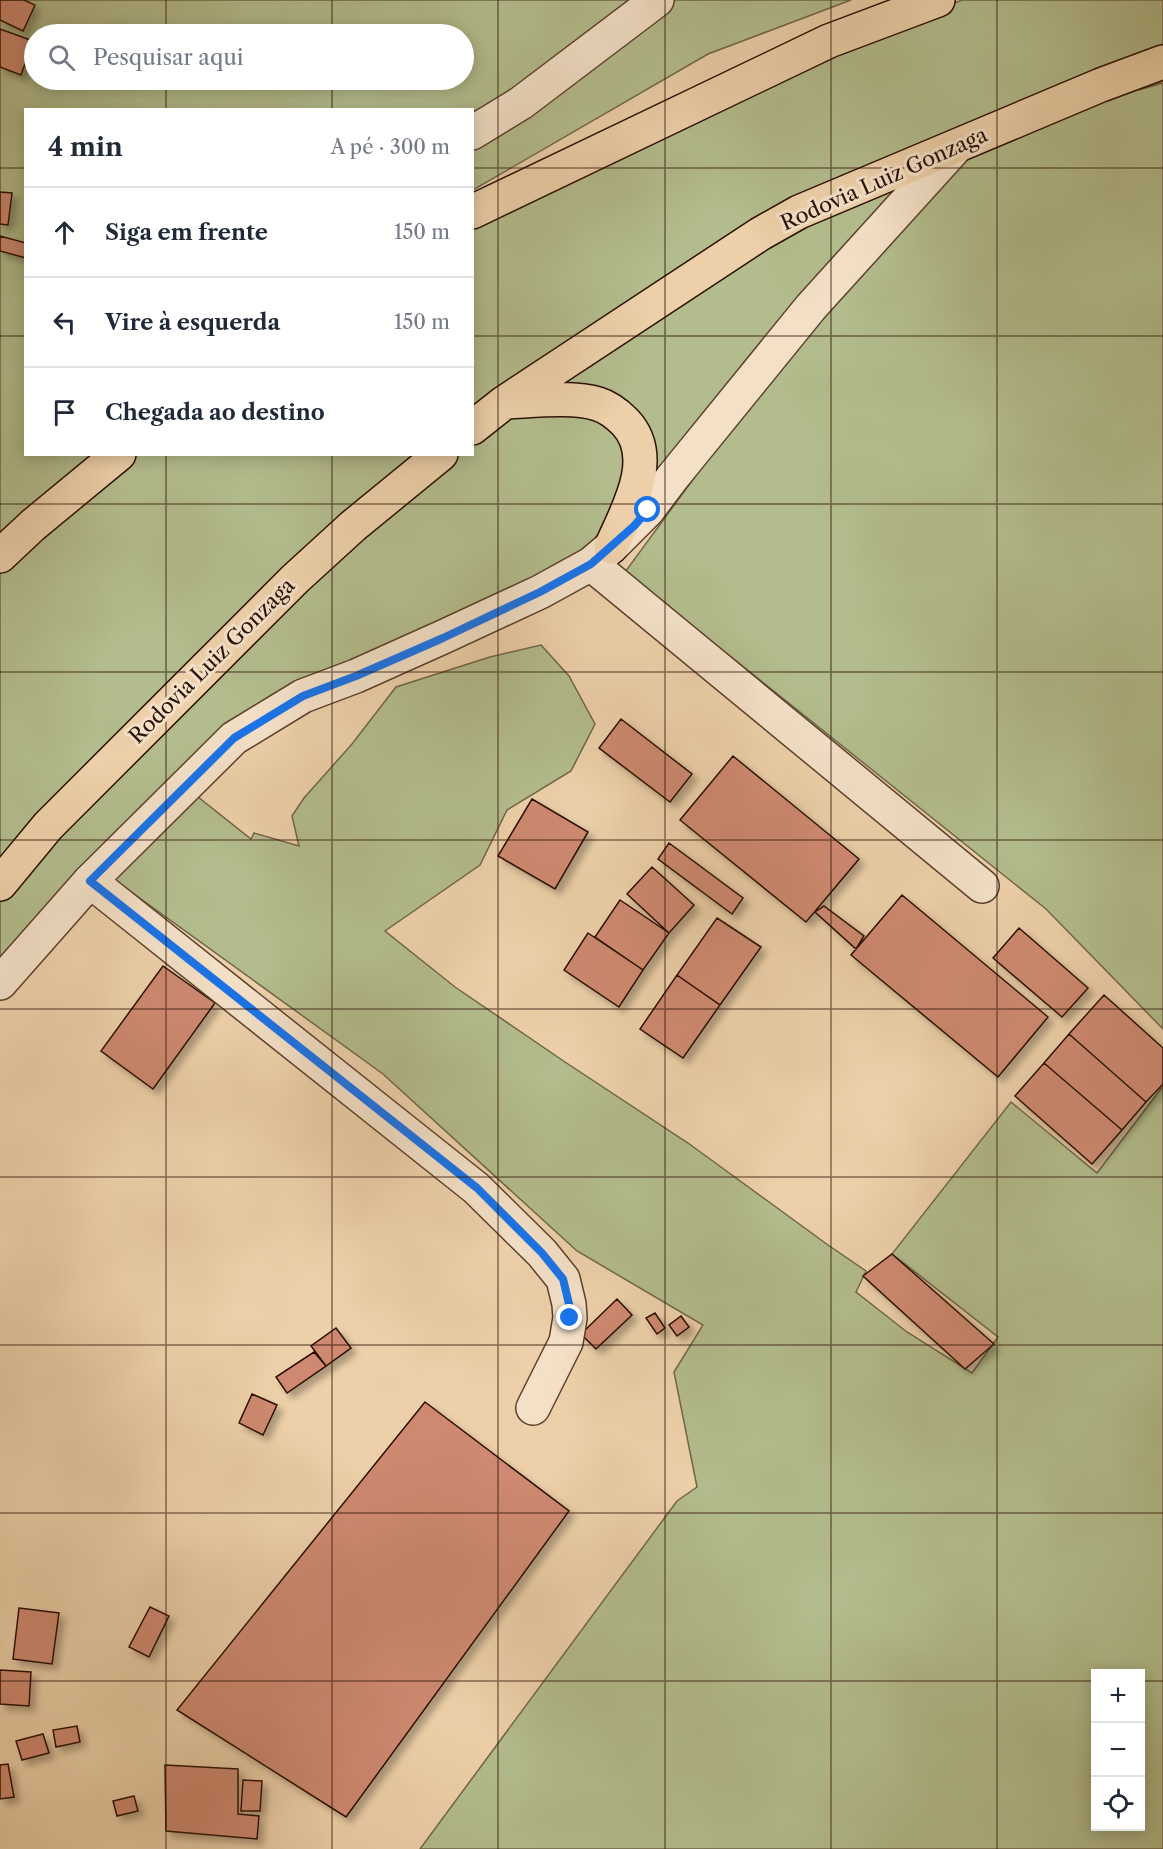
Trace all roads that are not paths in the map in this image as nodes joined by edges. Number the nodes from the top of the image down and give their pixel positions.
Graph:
1 (657, 0) edge
2 (938, 0) edge
3 (1163, 62) edge
4 (474, 132) edge
5 (956, 147) junction
6 (474, 211) edge
7 (505, 402) junction
8 (474, 426) edge
9 (116, 456) edge
10 (439, 456) edge
11 (0, 556) edge
12 (601, 556) junction
13 (90, 881) junction
14 (0, 884) edge
15 (982, 886) dead end
16 (0, 983) edge
17 (533, 1408) dead end

1 - 4 street
2 - 6 highway
3 - 5 highway, Rodovia Luiz Gonzaga
5 - 7 highway, Rodovia Luiz Gonzaga
5 - 12 street
7 - 8 highway, Rodovia Luiz Gonzaga
7 - 12 highway
9 - 11 highway
10 - 14 highway, Rodovia Luiz Gonzaga
12 - 13 street
12 - 15 street
13 - 16 street
13 - 17 street

